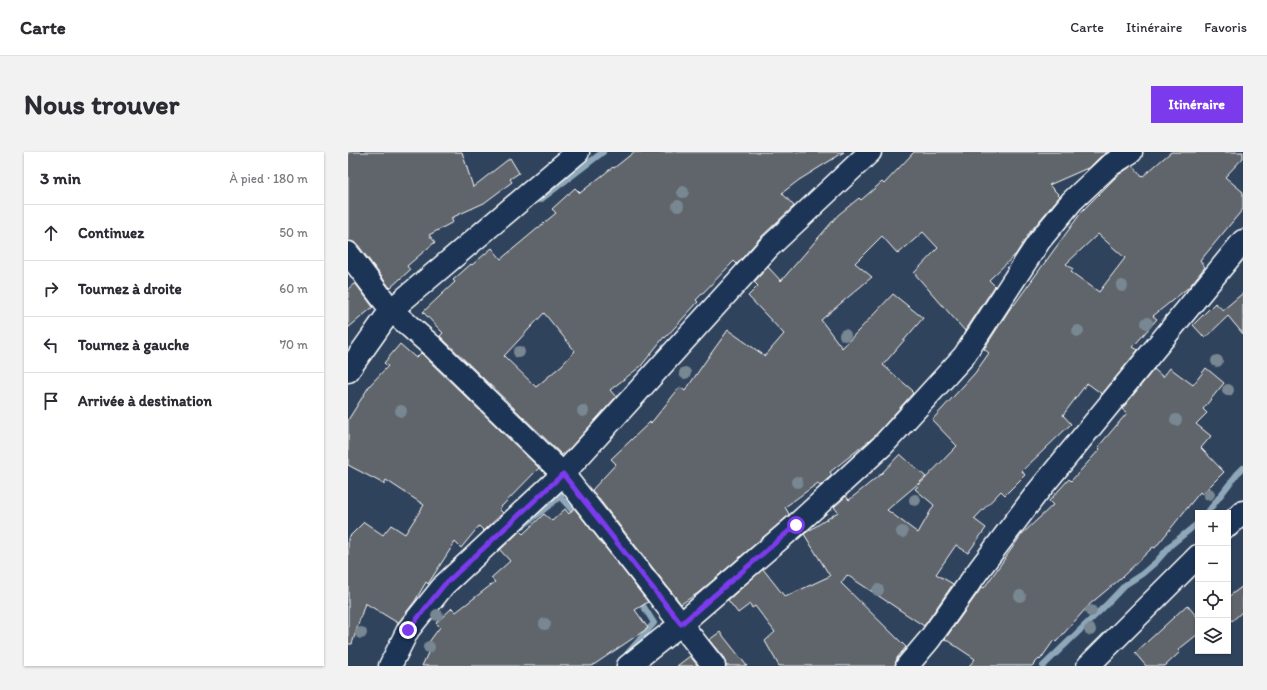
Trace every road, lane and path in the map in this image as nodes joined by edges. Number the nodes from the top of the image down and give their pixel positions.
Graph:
1 (578, 152) edge
2 (870, 152) edge
3 (1131, 152) edge
4 (1243, 241) edge
5 (348, 253) edge
6 (391, 310) junction
7 (348, 371) edge
8 (563, 474) junction
9 (1243, 512) edge
10 (1231, 523) edge
11 (1195, 559) edge
12 (681, 624) junction
13 (390, 666) edge
14 (628, 666) edge
15 (714, 666) edge
16 (907, 666) edge
17 (1088, 666) edge

1 - 6 street
2 - 8 street
3 - 12 street
4 - 16 street
5 - 6 street
6 - 7 street
6 - 8 street
8 - 12 street
8 - 13 street
9 - 10 street
11 - 17 street
12 - 14 street
12 - 15 street

